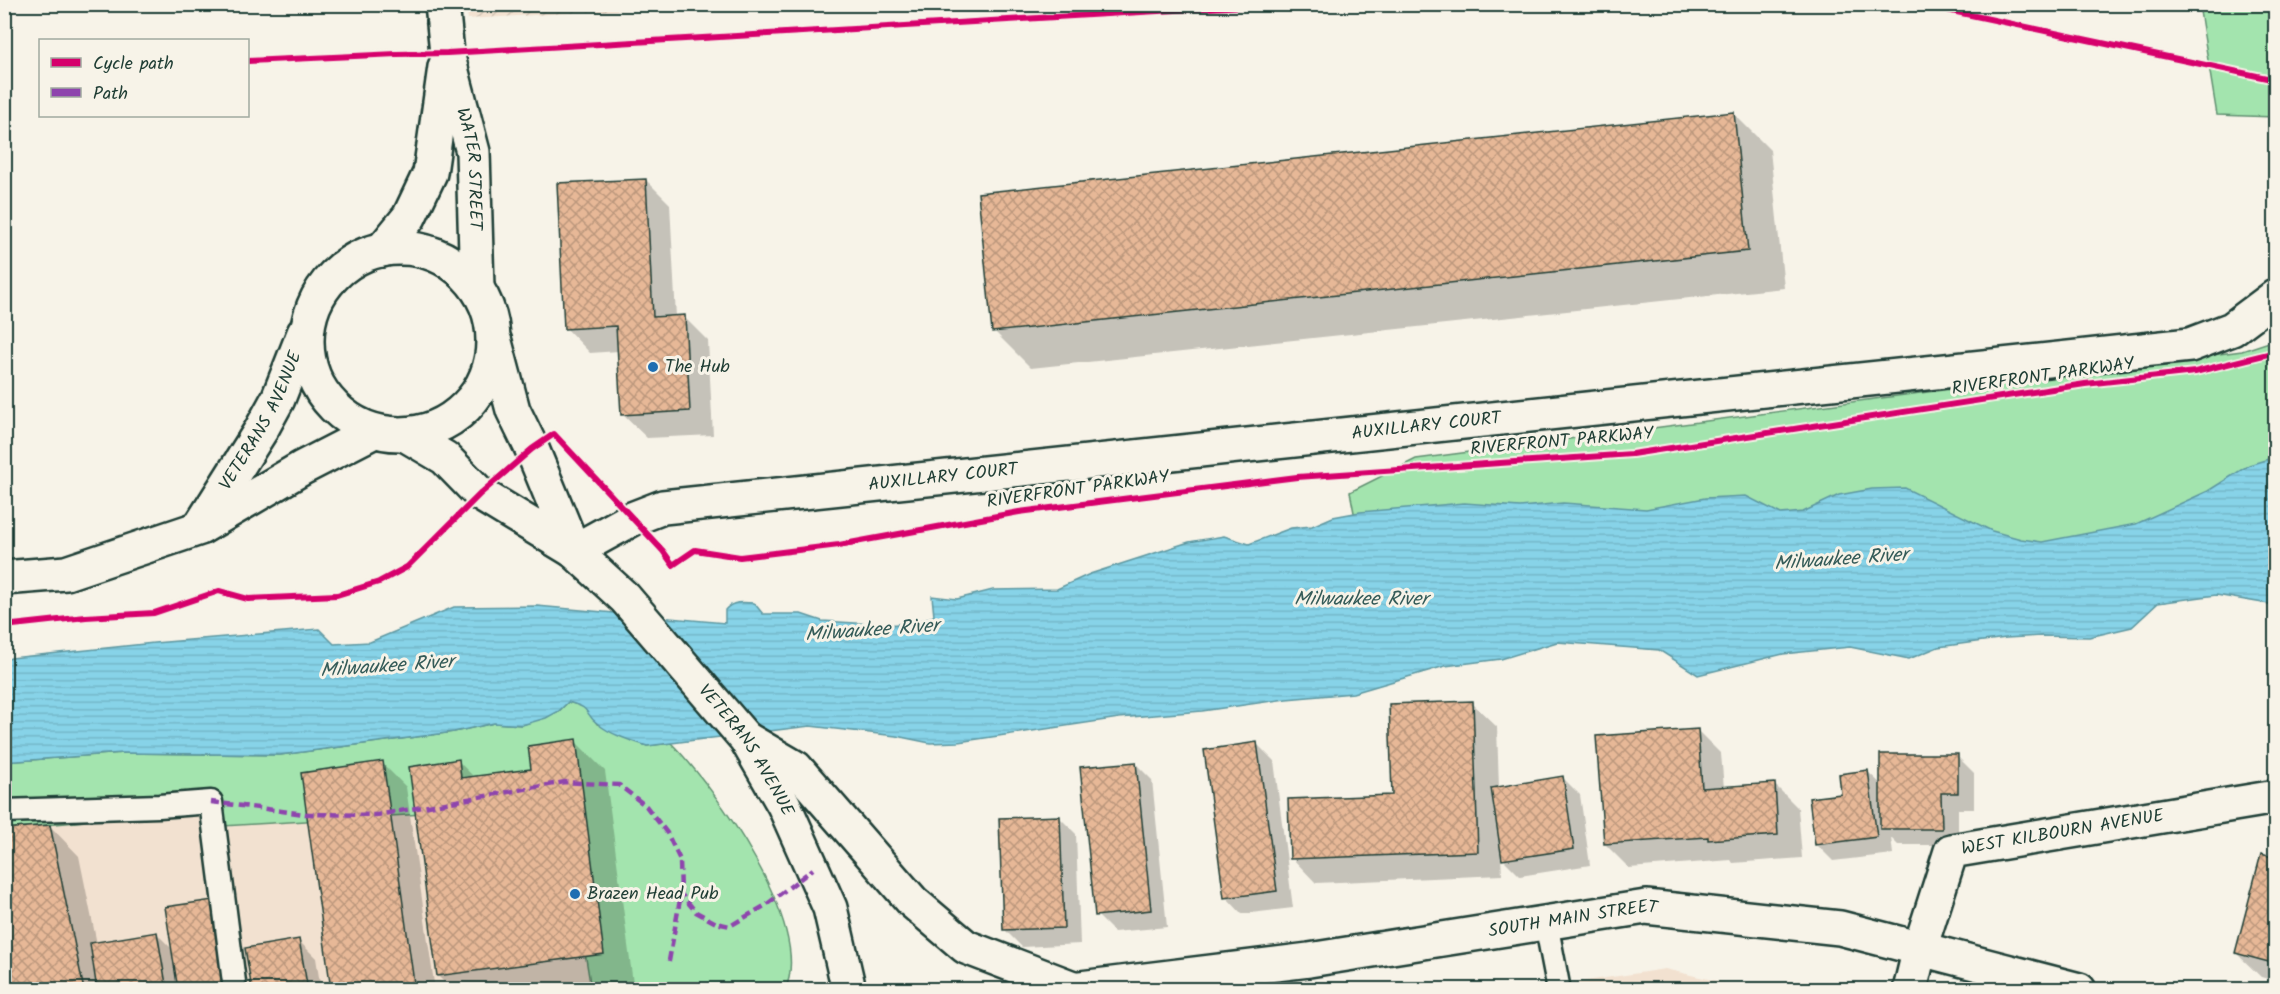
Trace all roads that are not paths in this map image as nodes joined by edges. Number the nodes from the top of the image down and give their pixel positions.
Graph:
1 (442, 4) edge
2 (447, 53) junction
3 (382, 250) junction
4 (477, 288) junction
5 (2276, 296) edge
6 (313, 309) junction
7 (493, 338) junction
8 (390, 433) junction
9 (200, 528) junction
10 (574, 551) junction
11 (4, 578) edge
12 (746, 739) junction
13 (2276, 797) edge
14 (4, 812) edge
15 (1546, 923) junction
16 (1920, 948) junction
17 (1068, 989) edge
18 (235, 990) edge
19 (849, 990) edge
20 (1558, 990) edge
21 (1910, 990) edge
22 (2079, 990) edge

1 - 2 street, WATER STREET
2 - 3 street, WATER STREET
2 - 4 street, WATER STREET
3 - 4 street
3 - 6 street
4 - 7 street
5 - 10 street, AUXILLARY COURT
6 - 8 street
6 - 9 street, VETERANS AVENUE
7 - 8 street
7 - 10 street, VETERANS AVENUE
8 - 9 street, VETERANS AVENUE
8 - 10 street, VETERANS AVENUE
9 - 11 street, VETERANS AVENUE
10 - 12 street, VETERANS AVENUE
12 - 17 street
12 - 19 street, VETERANS AVENUE
13 - 16 street, WEST KILBOURN AVENUE
14 - 18 lane
15 - 16 street, SOUTH MAIN STREET
15 - 17 street, SOUTH MAIN STREET
15 - 20 lane
16 - 21 street
16 - 22 street, SOUTH MAIN STREET

